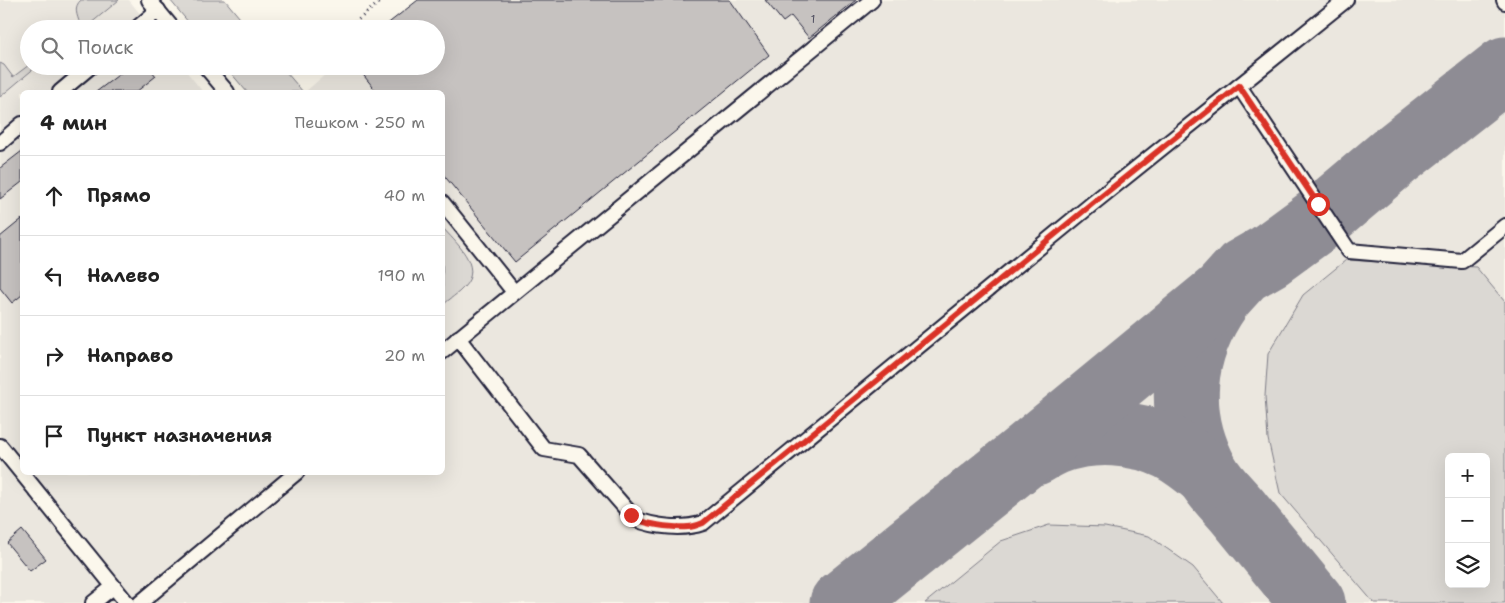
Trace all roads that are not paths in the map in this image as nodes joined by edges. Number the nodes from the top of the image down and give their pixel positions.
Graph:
1 (872, 0) edge
2 (1346, 0) edge
3 (154, 5) edge
4 (143, 20) edge
5 (166, 20) edge
6 (80, 75) edge
7 (213, 75) edge
8 (1239, 86) junction
9 (62, 90) edge
10 (225, 90) edge
11 (20, 126) edge
12 (0, 143) edge
13 (445, 206) edge
14 (1505, 226) edge
15 (514, 292) junction
16 (458, 338) junction
17 (445, 349) edge
18 (0, 446) edge
19 (20, 471) edge
20 (23, 475) edge
21 (293, 475) edge
22 (114, 587) junction
23 (93, 603) edge
24 (127, 603) edge
25 (140, 603) edge

1 - 15 lane
2 - 8 lane
3 - 4 lane
3 - 5 lane
6 - 9 lane
7 - 10 lane
8 - 14 lane
8 - 16 lane
11 - 12 lane
13 - 15 lane
15 - 16 lane
16 - 17 lane
18 - 19 lane
20 - 22 lane
21 - 25 lane
22 - 23 lane
22 - 24 lane

